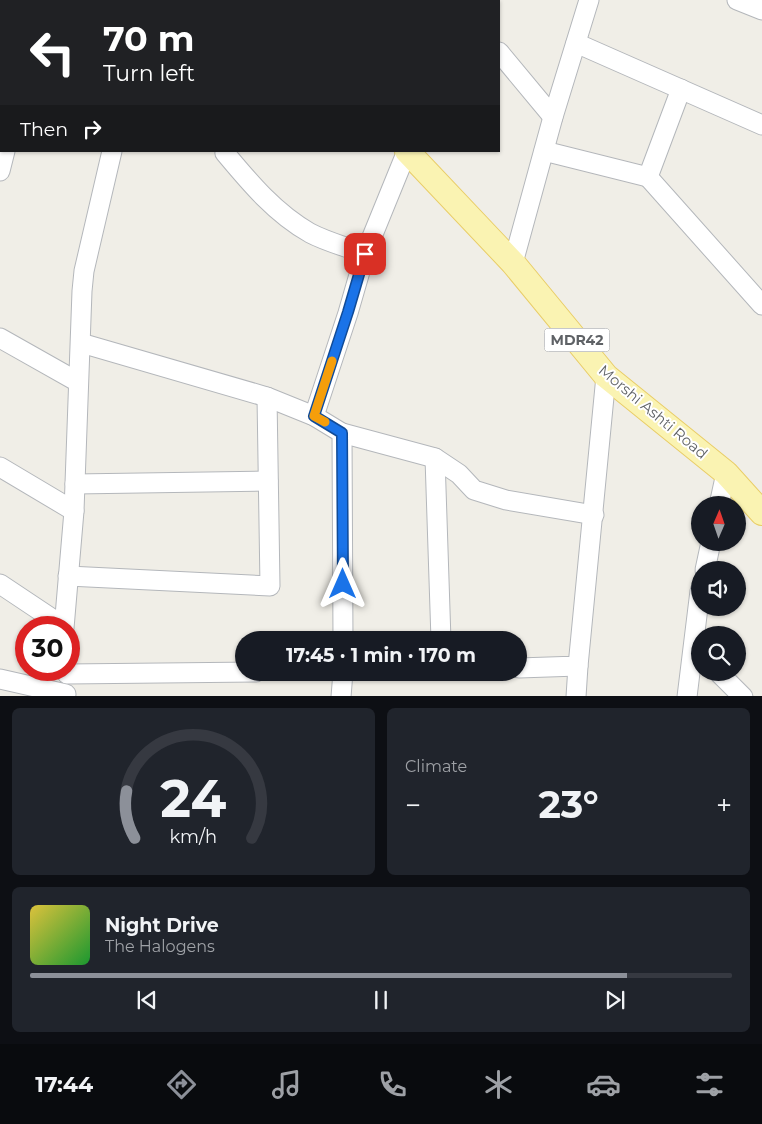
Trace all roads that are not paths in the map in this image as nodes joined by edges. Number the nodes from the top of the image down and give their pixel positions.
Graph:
1 (589, 0) edge
2 (737, 0) edge
3 (762, 10) edge
4 (576, 43) junction
5 (500, 53) edge
6 (681, 89) junction
7 (553, 117) junction
8 (762, 125) edge
9 (544, 151) junction
10 (5, 152) edge
11 (112, 152) edge
12 (226, 152) edge
13 (407, 152) edge
14 (408, 152) edge
15 (0, 171) edge
16 (648, 177) junction
17 (365, 254) junction
18 (513, 263) junction
19 (762, 305) edge
20 (0, 338) edge
21 (81, 343) junction
22 (606, 376) junction
23 (78, 382) junction
24 (267, 397) junction
25 (314, 416) junction
26 (342, 433) junction
27 (435, 458) junction
28 (0, 467) edge
29 (726, 473) junction
30 (268, 481) junction
31 (75, 484) junction
32 (721, 496) edge
33 (74, 511) junction
34 (762, 513) edge
35 (594, 515) junction
36 (68, 576) junction
37 (0, 584) edge
38 (47, 616) edge
39 (64, 616) edge
40 (343, 631) edge
41 (441, 631) edge
42 (578, 666) junction
43 (527, 668) edge
44 (80, 672) edge
45 (235, 672) edge
46 (691, 678) edge
47 (0, 679) edge
48 (66, 681) edge
49 (342, 681) edge
50 (727, 681) edge
51 (66, 695) edge
52 (341, 696) edge
53 (576, 696) edge
54 (687, 696) edge
55 (743, 696) edge

1 - 4 street
2 - 3 street
4 - 6 street
4 - 7 street
5 - 7 street
6 - 8 street
6 - 16 street
7 - 9 street
9 - 16 street
9 - 18 street
10 - 15 street
11 - 21 street
12 - 17 street
13 - 17 street
14 - 18 main road, Morshi Ashti Road / MDR42
16 - 19 street
17 - 25 street
18 - 22 main road, Morshi Ashti Road / MDR42
20 - 23 street
21 - 23 street
21 - 24 street
22 - 29 main road, Morshi Ashti Road / MDR42
22 - 35 street
23 - 31 street
24 - 25 street
24 - 30 street
25 - 26 street
26 - 27 street
26 - 40 street
27 - 35 street
27 - 41 street
28 - 33 street
29 - 32 street
29 - 34 main road, Morshi Ashti Road / MDR42
30 - 31 street
30 - 36 street
31 - 33 street
33 - 36 street
35 - 42 street
36 - 39 street
37 - 38 street
42 - 43 street
42 - 53 street
44 - 45 street
46 - 54 street
47 - 51 street
48 - 51 street
49 - 52 street
50 - 55 street

